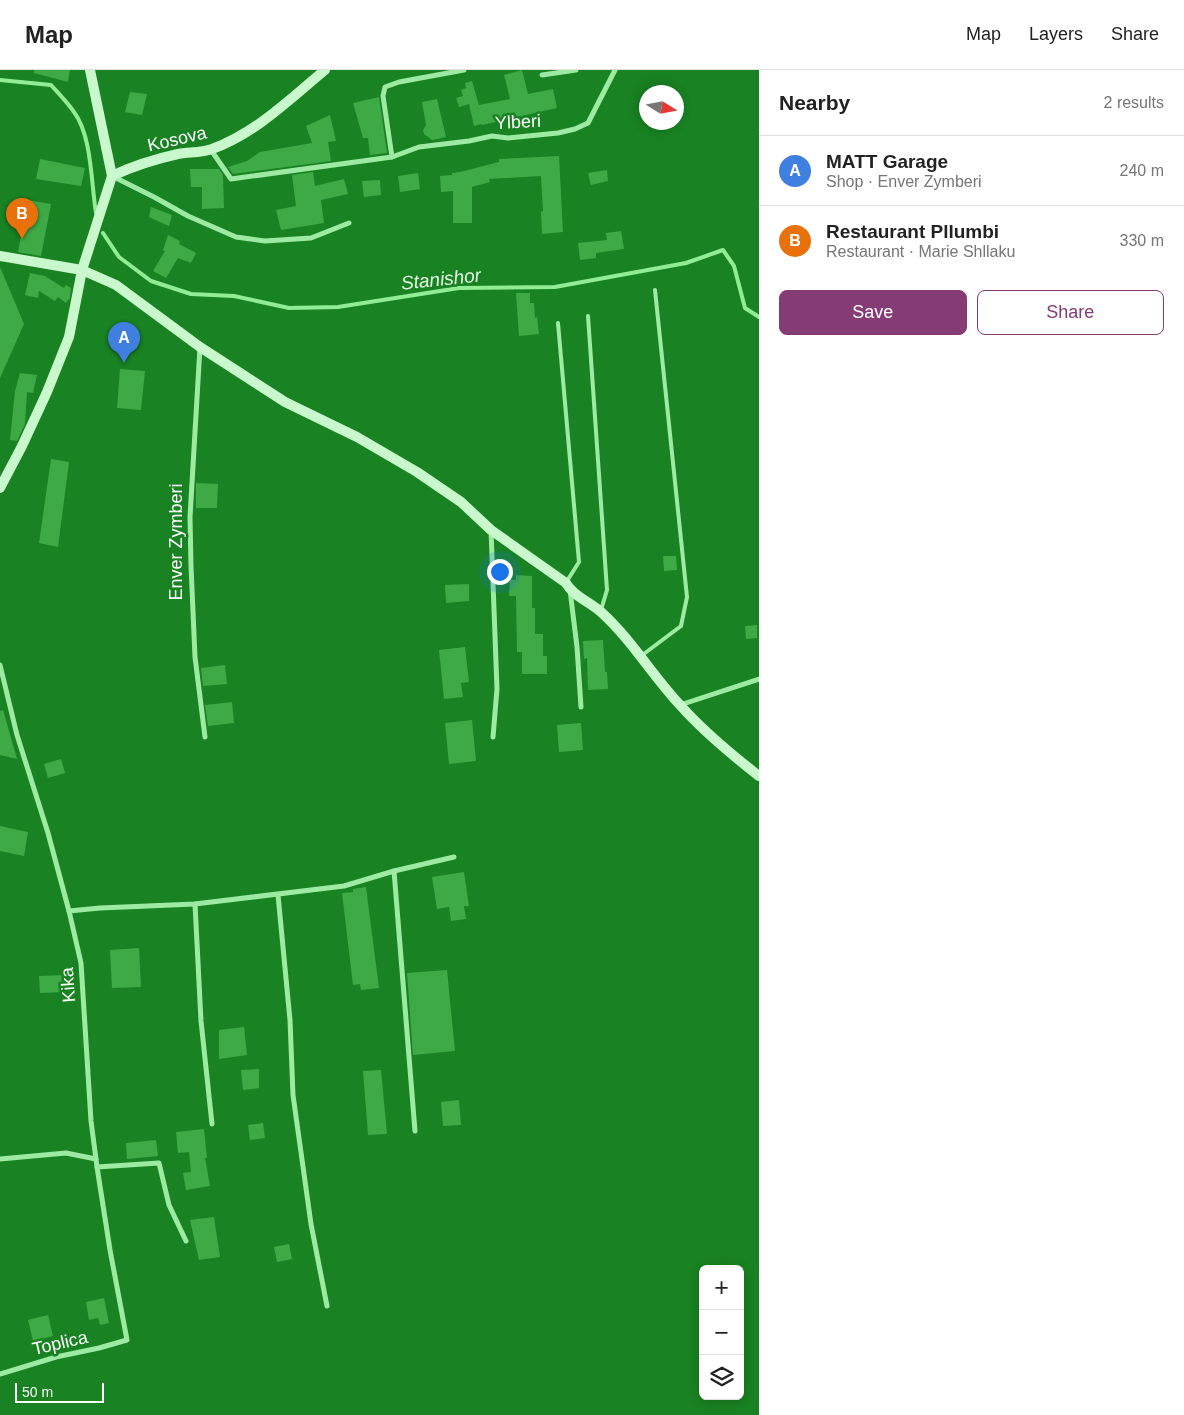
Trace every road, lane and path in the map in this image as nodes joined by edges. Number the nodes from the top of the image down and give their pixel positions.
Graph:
1 (90, 70) edge
2 (325, 70) edge
3 (464, 70) edge
4 (576, 70) edge
5 (615, 70) edge
6 (542, 75) dead end
7 (211, 150) junction
8 (392, 157) junction
9 (112, 176) junction
10 (349, 223) dead end
11 (0, 256) edge
12 (82, 270) junction
13 (656, 290) dead end
14 (588, 316) dead end
15 (558, 323) dead end
16 (200, 347) junction
17 (0, 488) edge
18 (491, 530) junction
19 (568, 586) junction
20 (601, 612) junction
21 (641, 656) junction
22 (0, 665) edge
23 (759, 679) edge
24 (680, 705) junction
25 (581, 707) dead end
26 (205, 737) dead end
27 (493, 737) dead end
28 (759, 776) edge
29 (454, 857) dead end
30 (394, 871) junction
31 (278, 895) junction
32 (195, 904) junction
33 (69, 911) junction
34 (212, 1124) dead end
35 (415, 1131) dead end
36 (0, 1159) edge
37 (96, 1159) junction
38 (97, 1167) junction
39 (186, 1241) dead end
40 (327, 1306) dead end
41 (127, 1340) joint
42 (0, 1374) edge

1 - 9 street
2 - 7 street, Kosova
3 - 8 street
4 - 6 street
5 - 8 street, Ylberi
7 - 8 street, Ylberi
7 - 9 street, Kosova
9 - 10 street
9 - 12 street
11 - 12 street
12 - 16 street
12 - 17 street
13 - 21 lane
14 - 20 lane
15 - 19 lane
16 - 18 street
16 - 26 street, Enver Zymberi
18 - 19 street
18 - 27 street
19 - 20 street
19 - 25 street
20 - 21 street
21 - 24 street
22 - 33 street, Kika
23 - 24 street
24 - 28 street
29 - 30 street
30 - 31 street
30 - 35 street
31 - 32 street
31 - 40 street
32 - 33 street
32 - 34 street
33 - 37 street, Kika
36 - 37 street
37 - 38 street, Kika
38 - 39 street
38 - 41 street, Kika
41 - 42 street, Toplica

